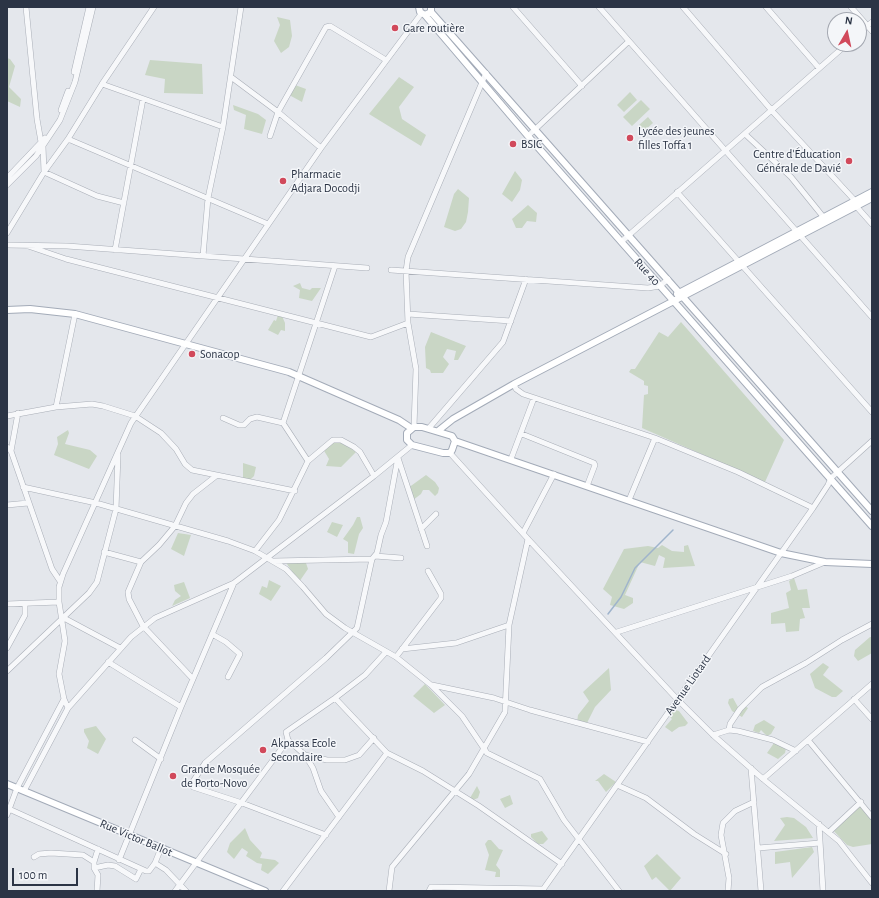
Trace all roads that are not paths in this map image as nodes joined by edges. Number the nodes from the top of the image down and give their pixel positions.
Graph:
1 (26, 7) edge
2 (89, 7) edge
3 (93, 7) edge
4 (154, 7) edge
5 (241, 7) edge
6 (513, 7) edge
7 (599, 7) edge
8 (683, 7) edge
9 (766, 7) edge
10 (851, 7) edge
11 (423, 10) edge
12 (870, 24) edge
13 (872, 32) edge
14 (628, 42) junction
15 (838, 52) edge
16 (386, 60) junction
17 (819, 68) junction
18 (486, 73) junction
19 (231, 77) junction
20 (482, 83) junction
21 (102, 84) junction
22 (582, 86) junction
23 (143, 99) junction
24 (772, 110) junction
25 (278, 112) junction
26 (223, 127) junction
27 (535, 130) junction
28 (745, 134) junction
29 (270, 136) dead end
30 (528, 136) junction
31 (68, 140) junction
32 (42, 144) junction
33 (321, 148) junction
34 (725, 151) junction
35 (131, 166) junction
36 (44, 172) junction
37 (7, 178) edge
38 (7, 185) edge
39 (677, 192) junction
40 (872, 192) edge
41 (208, 198) junction
42 (872, 198) edge
43 (124, 204) junction
44 (857, 204) junction
45 (825, 219) junction
46 (268, 224) junction
47 (872, 224) edge
48 (7, 233) edge
49 (799, 234) junction
50 (628, 235) junction
51 (621, 242) junction
52 (7, 245) edge
53 (28, 246) junction
54 (115, 250) junction
55 (203, 256) junction
56 (244, 260) junction
57 (740, 264) junction
58 (336, 266) junction
59 (367, 268) dead end
60 (391, 270) dead end
61 (406, 271) junction
62 (526, 279) junction
63 (668, 279) junction
64 (660, 286) junction
65 (679, 292) junction
66 (219, 297) junction
67 (684, 297) junction
68 (672, 300) junction
69 (7, 310) edge
70 (74, 314) junction
71 (408, 314) junction
72 (872, 317) edge
73 (511, 321) junction
74 (316, 322) junction
75 (408, 323) junction
76 (187, 344) junction
77 (298, 376) junction
78 (514, 384) junction
79 (534, 398) junction
80 (56, 407) junction
81 (872, 412) edge
82 (18, 413) junction
83 (7, 416) edge
84 (135, 416) junction
85 (223, 418) dead end
86 (282, 423) junction
87 (412, 427) junction
88 (429, 428) junction
89 (438, 431) junction
90 (522, 434) junction
91 (655, 438) junction
92 (455, 442) junction
93 (872, 442) edge
94 (412, 445) junction
95 (9, 449) edge
96 (450, 453) junction
97 (118, 454) junction
98 (7, 457) edge
99 (398, 457) junction
100 (511, 459) junction
101 (14, 460) junction
102 (308, 461) junction
103 (838, 471) junction
104 (554, 474) junction
105 (216, 476) junction
106 (374, 476) junction
107 (831, 478) junction
108 (587, 486) junction
109 (23, 487) junction
110 (295, 491) junction
111 (628, 500) junction
112 (28, 503) junction
113 (96, 503) junction
114 (7, 505) edge
115 (813, 508) junction
116 (116, 509) junction
117 (872, 511) edge
118 (436, 514) dead end
119 (175, 526) junction
120 (872, 526) edge
121 (422, 529) junction
122 (523, 533) junction
123 (528, 540) junction
124 (427, 546) dead end
125 (255, 551) junction
126 (104, 552) junction
127 (780, 552) junction
128 (373, 557) junction
129 (267, 558) junction
130 (401, 558) dead end
131 (273, 561) junction
132 (141, 562) junction
133 (825, 562) junction
134 (872, 564) edge
135 (428, 571) dead end
136 (60, 581) junction
137 (234, 583) junction
138 (757, 586) junction
139 (59, 602) junction
140 (7, 604) edge
141 (25, 604) junction
142 (62, 617) junction
143 (509, 624) junction
144 (872, 624) edge
145 (144, 626) junction
146 (354, 632) junction
147 (617, 632) junction
148 (212, 634) junction
149 (7, 648) edge
150 (120, 648) junction
151 (402, 650) junction
152 (386, 652) junction
153 (396, 657) junction
154 (108, 662) junction
155 (7, 671) edge
156 (228, 677) dead end
157 (193, 679) junction
158 (872, 684) edge
159 (431, 685) junction
160 (335, 698) junction
161 (64, 699) junction
162 (677, 699) junction
163 (854, 699) junction
164 (507, 702) junction
165 (181, 707) junction
166 (68, 708) junction
167 (872, 719) edge
168 (729, 730) junction
169 (713, 735) junction
170 (374, 738) junction
171 (136, 740) dead end
172 (288, 740) junction
173 (808, 740) junction
174 (648, 742) junction
175 (484, 749) junction
176 (796, 751) junction
177 (387, 753) junction
178 (305, 756) junction
179 (161, 759) junction
180 (751, 768) junction
181 (763, 779) junction
182 (7, 784) edge
183 (617, 785) junction
184 (16, 788) junction
185 (24, 791) junction
186 (454, 792) junction
187 (754, 802) junction
188 (861, 802) junction
189 (242, 803) junction
190 (9, 809) junction
191 (7, 815) edge
192 (338, 817) junction
193 (872, 817) edge
194 (819, 824) junction
195 (829, 832) junction
196 (129, 835) junction
197 (326, 835) junction
198 (579, 840) junction
199 (820, 843) junction
200 (161, 848) junction
201 (758, 848) junction
202 (98, 849) junction
203 (726, 854) junction
204 (34, 857) dead end
205 (119, 860) junction
206 (94, 862) junction
207 (194, 863) junction
208 (155, 864) junction
209 (562, 864) junction
210 (94, 868) junction
211 (141, 869) junction
212 (872, 883) edge
213 (179, 884) junction
214 (542, 890) edge
215 (97, 891) edge
216 (175, 891) edge
217 (186, 891) edge
218 (266, 891) edge
219 (283, 891) edge
220 (389, 891) edge
221 (429, 891) edge
222 (619, 891) edge
223 (728, 891) edge
224 (761, 891) edge
225 (823, 891) edge

1 - 32 street
2 - 32 street
3 - 32 street
4 - 21 street
5 - 19 street
6 - 22 street
7 - 14 street
8 - 24 street
9 - 17 street
10 - 12 street
11 - 16 street
11 - 18 main road, Rue 40
11 - 20 main road, Rue 40
12 - 13 street
14 - 22 street
14 - 34 street
15 - 17 street
16 - 25 street
16 - 33 street
17 - 24 street
18 - 20 street
18 - 27 main road, Rue 40
19 - 25 street
19 - 26 street
20 - 30 main road, Rue 40
20 - 61 street
21 - 23 street
21 - 31 street
22 - 27 street
23 - 26 street
23 - 35 street
24 - 28 street
24 - 44 street
25 - 29 street
25 - 33 street
26 - 41 street
27 - 30 street
27 - 50 main road, Rue 40
28 - 34 street
28 - 45 street
30 - 51 main road, Rue 40
31 - 35 street
31 - 36 street
32 - 36 street
32 - 37 street
32 - 38 street
33 - 46 street
34 - 39 street
34 - 49 street
35 - 41 street
35 - 43 street
36 - 43 street
36 - 48 street
39 - 50 street
39 - 57 street
40 - 44 main road
41 - 46 street
41 - 55 street
42 - 44 main road
43 - 54 street
44 - 45 main road
44 - 47 street
45 - 49 main road
46 - 56 street
49 - 57 main road
49 - 72 street
50 - 51 street
50 - 63 main road, Rue 40
51 - 64 main road, Rue 40
52 - 53 street
53 - 54 street
53 - 66 street
54 - 55 street
55 - 56 street
56 - 58 street
56 - 66 street
57 - 65 main road
57 - 67 main road
57 - 81 street
58 - 59 street
58 - 74 street
60 - 61 street
61 - 62 street
61 - 71 street
62 - 64 street
62 - 73 street
63 - 64 street
63 - 65 main road, Rue 40
64 - 68 main road, Rue 40
65 - 67 main road, Rue 40
65 - 68 main road
66 - 74 street
66 - 76 street
67 - 68 main road
67 - 103 main road, Rue 40
68 - 78 main road
68 - 107 main road, Rue 40
69 - 70 main road
70 - 76 main road
70 - 80 street
71 - 73 street
71 - 75 street
73 - 88 street
74 - 75 street
74 - 77 street
75 - 87 street
76 - 77 main road
76 - 84 street
77 - 86 street
77 - 87 main road
78 - 79 street
78 - 89 main road
79 - 90 street
79 - 91 street
80 - 82 street
80 - 84 street
82 - 83 street
82 - 95 street
84 - 97 street
84 - 105 street
85 - 86 street
86 - 102 street
87 - 88 main road
87 - 94 main road
88 - 89 main road
89 - 92 main road
90 - 100 street
90 - 108 street
91 - 111 street
91 - 115 street
92 - 96 main road
92 - 100 main road
93 - 103 street, Avenue Liotard
94 - 96 main road
94 - 99 street
95 - 101 street
96 - 122 street
97 - 113 street
97 - 116 street
98 - 101 street
99 - 106 street
99 - 121 street
99 - 128 street
100 - 104 main road
101 - 109 street
102 - 106 street
102 - 110 street
103 - 107 street, Avenue Liotard
103 - 117 main road, Rue 40
104 - 108 main road
104 - 122 street
105 - 110 street
105 - 119 street
106 - 129 street
107 - 115 street, Avenue Liotard
107 - 120 main road, Rue 40
108 - 111 main road
109 - 112 street
109 - 113 street
110 - 125 street
111 - 127 main road
112 - 114 street
112 - 136 street
113 - 116 street
113 - 136 street
115 - 127 street, Avenue Liotard
116 - 119 street
116 - 126 street
118 - 121 street
119 - 125 street
119 - 132 street
121 - 124 street
122 - 123 street
123 - 143 street
123 - 147 street
125 - 129 street
126 - 132 street
126 - 142 street
127 - 133 main road
127 - 138 street, Avenue Liotard
128 - 130 street
128 - 131 street
128 - 146 street
129 - 131 street
129 - 137 street
131 - 146 street
132 - 145 street
133 - 134 main road
133 - 138 street
135 - 151 street
136 - 139 street
137 - 145 street
137 - 148 street
138 - 147 street
138 - 162 street, Avenue Liotard
139 - 141 street
139 - 142 street
140 - 141 street
141 - 149 street
142 - 150 street
142 - 155 street
142 - 161 street
143 - 151 street
143 - 164 street
144 - 168 street
145 - 150 street
145 - 157 street
146 - 152 street
146 - 189 street
147 - 162 street
148 - 156 street
148 - 157 street
150 - 154 street
151 - 153 street
152 - 153 street
152 - 160 street
153 - 159 street
154 - 165 street
154 - 166 street
157 - 165 street
158 - 163 street
159 - 164 street
159 - 175 street
160 - 170 street
160 - 172 street
161 - 166 street
161 - 184 street
162 - 169 street
162 - 174 street, Avenue Liotard
163 - 167 street
163 - 173 street
164 - 174 street
164 - 175 street
165 - 179 street
166 - 185 street
168 - 169 street
168 - 176 street
169 - 180 street
170 - 177 street
170 - 178 street
171 - 179 street
172 - 178 street
172 - 189 street
173 - 176 street
173 - 188 street
174 - 183 street, Avenue Liotard
175 - 186 street
175 - 198 street
176 - 181 street
177 - 186 street
177 - 192 street
178 - 192 street
179 - 196 street
180 - 181 street
180 - 187 street
181 - 194 street
182 - 184 main road, Rue Victor Ballot
183 - 198 street, Avenue Liotard
183 - 203 street
184 - 185 main road, Rue Victor Ballot
184 - 190 street
185 - 196 main road, Rue Victor Ballot
186 - 209 street
186 - 220 street
187 - 201 street
187 - 203 street
188 - 193 street
188 - 195 street
189 - 197 street
189 - 207 street
190 - 191 street
190 - 202 street
192 - 197 street
194 - 195 street
194 - 199 street
195 - 212 street
196 - 200 main road, Rue Victor Ballot
196 - 205 street
197 - 219 street
198 - 209 street, Avenue Liotard
198 - 222 street
199 - 201 street
199 - 225 street
200 - 207 main road, Rue Victor Ballot
200 - 208 street
201 - 224 street
202 - 205 street
202 - 206 street
203 - 223 street
204 - 206 street
205 - 211 street
206 - 210 street
207 - 213 street
207 - 218 main road, Rue Victor Ballot
208 - 211 street
208 - 213 street
209 - 214 street, Avenue Liotard
210 - 211 street
210 - 215 street
213 - 216 street
213 - 217 street
214 - 221 street

